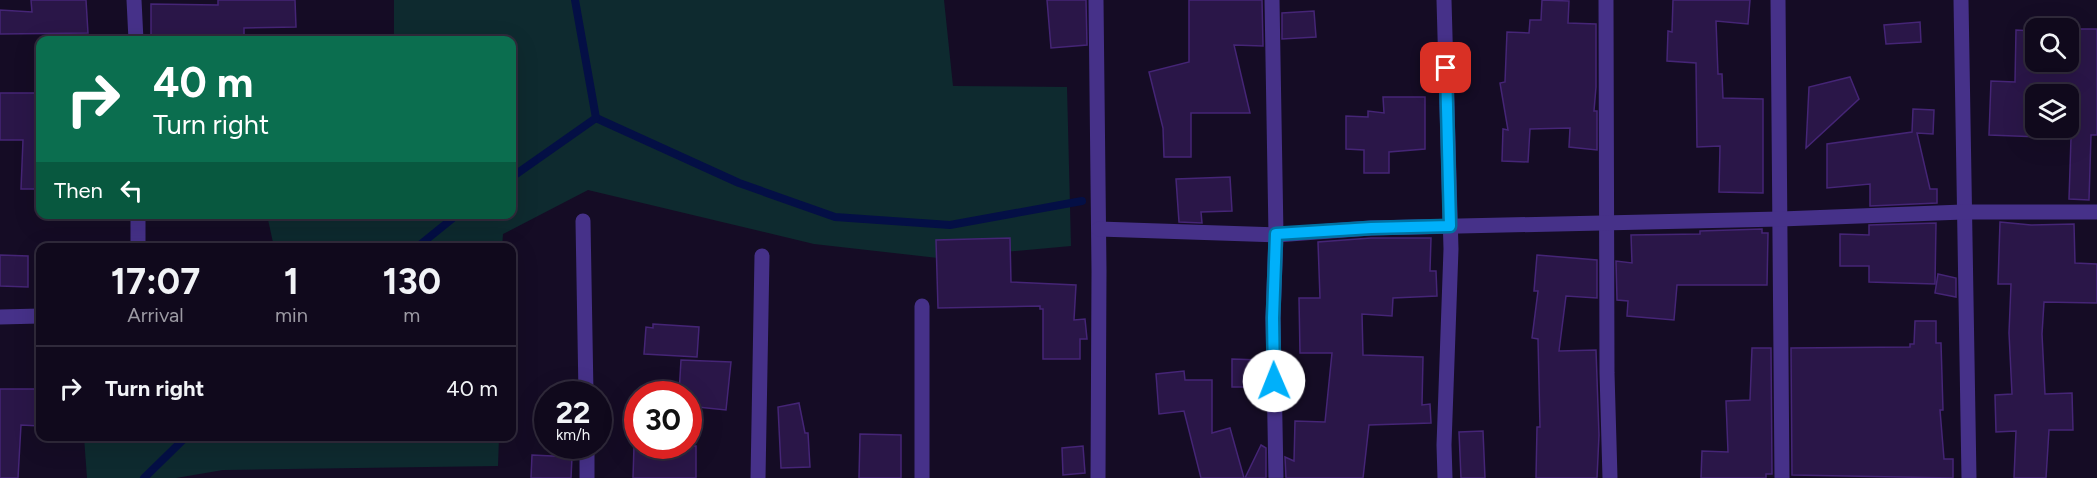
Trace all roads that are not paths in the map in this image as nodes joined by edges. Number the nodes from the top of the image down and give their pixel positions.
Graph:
1 (134, 0) edge
2 (1096, 0) edge
3 (1272, 0) edge
4 (1444, 0) edge
5 (1606, 0) edge
6 (1778, 0) edge
7 (1961, 0) edge
8 (136, 36) edge
9 (1964, 212) junction
10 (2097, 212) edge
11 (138, 219) edge
12 (1781, 219) junction
13 (582, 221) dead end
14 (1607, 223) junction
15 (1450, 226) junction
16 (1099, 229) junction
17 (1276, 234) junction
18 (138, 243) edge
19 (762, 256) dead end
20 (922, 306) dead end
21 (36, 316) edge
22 (0, 317) edge
23 (586, 381) edge
24 (586, 459) edge
25 (587, 478) edge
26 (758, 478) edge
27 (922, 478) edge
28 (1098, 478) edge
29 (1276, 478) edge
30 (1445, 478) edge
31 (1610, 478) edge
32 (1782, 478) edge
33 (1969, 478) edge

1 - 8 street
2 - 16 street
3 - 17 street
4 - 15 street
5 - 14 street
6 - 12 street
7 - 9 street
9 - 10 street
9 - 12 street
9 - 33 street
11 - 18 street
12 - 14 street
12 - 32 street
13 - 23 street
14 - 15 street
14 - 31 street
15 - 17 street
15 - 30 street
16 - 17 street
16 - 28 street
17 - 29 street
19 - 26 street
20 - 27 street
21 - 22 street
24 - 25 street

